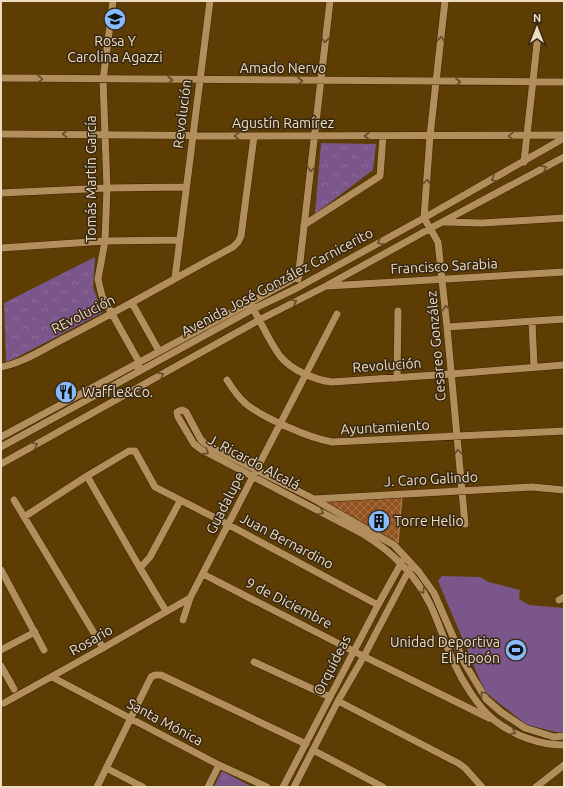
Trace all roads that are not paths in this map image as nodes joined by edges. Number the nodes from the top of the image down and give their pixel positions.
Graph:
1 (113, 1) edge
2 (210, 1) edge
3 (330, 1) edge
4 (445, 1) edge
5 (538, 35) dead end
6 (1, 78) edge
7 (103, 80) junction
8 (200, 81) junction
9 (321, 81) junction
10 (436, 82) junction
11 (532, 82) junction
12 (564, 82) edge
13 (1, 134) edge
14 (104, 135) junction
15 (192, 135) junction
16 (314, 135) junction
17 (527, 135) junction
18 (564, 135) edge
19 (254, 136) junction
20 (383, 136) junction
21 (430, 136) junction
22 (564, 138) edge
23 (564, 157) edge
24 (524, 162) junction
25 (186, 187) junction
26 (106, 188) junction
27 (1, 193) edge
28 (424, 218) junction
29 (564, 218) edge
30 (443, 222) junction
31 (304, 225) junction
32 (431, 228) junction
33 (179, 240) junction
34 (105, 241) junction
35 (1, 248) edge
36 (564, 272) edge
37 (299, 276) junction
38 (175, 278) junction
39 (443, 278) junction
40 (326, 286) junction
41 (298, 288) junction
42 (249, 302) junction
43 (132, 303) junction
44 (253, 309) junction
45 (398, 311) dead end
46 (112, 314) junction
47 (337, 314) dead end
48 (564, 319) edge
49 (259, 320) junction
50 (532, 321) junction
51 (447, 327) junction
52 (159, 351) junction
53 (140, 362) junction
54 (564, 365) edge
55 (1, 367) edge
56 (534, 367) junction
57 (138, 372) junction
58 (306, 374) junction
59 (451, 374) junction
60 (397, 378) junction
61 (227, 380) dead end
62 (281, 423) junction
63 (564, 431) edge
64 (1, 437) edge
65 (457, 437) junction
66 (1, 447) edge
67 (1, 464) edge
68 (255, 473) junction
69 (87, 476) junction
70 (461, 490) junction
71 (564, 490) edge
72 (314, 498) junction
73 (14, 500) dead end
74 (180, 501) junction
75 (300, 501) junction
76 (24, 517) junction
77 (229, 524) junction
78 (465, 524) dead end
79 (406, 556) junction
80 (400, 563) junction
81 (413, 565) junction
82 (140, 568) junction
83 (1, 570) edge
84 (407, 571) junction
85 (203, 574) junction
86 (190, 598) junction
87 (378, 605) junction
88 (166, 611) junction
89 (183, 620) dead end
90 (35, 632) junction
91 (103, 648) junction
92 (1, 650) edge
93 (44, 650) dead end
94 (354, 651) junction
95 (364, 656) junction
96 (254, 662) dead end
97 (1, 666) edge
98 (52, 677) junction
99 (14, 689) dead end
100 (330, 697) junction
101 (338, 701) junction
102 (4, 703) dead end
103 (131, 718) junction
104 (493, 720) junction
105 (564, 736) edge
106 (306, 744) junction
107 (564, 745) edge
108 (313, 750) junction
109 (219, 765) junction
110 (564, 765) edge
111 (106, 768) junction
112 (97, 787) edge
113 (143, 787) edge
114 (208, 787) edge
115 (267, 787) edge
116 (282, 787) edge
117 (294, 787) edge
118 (383, 787) edge
119 (482, 787) edge
120 (536, 787) edge

1 - 7 street, Tomás Martín García
2 - 8 street, Revolución
3 -> 9 street
10 -> 4 street
5 - 11 street
6 -> 7 street, Amado Nervo
7 -> 8 street, Amado Nervo
7 - 14 street, Tomás Martín García
8 -> 9 street, Amado Nervo
8 - 15 street, Revolución
9 - 10 street, Amado Nervo
9 - 16 street
10 -> 11 street, Amado Nervo
10 - 21 street
11 - 12 street, Amado Nervo
11 - 17 street
14 -> 13 street, Agustín Ramírez
14 - 15 street, Agustín Ramírez
14 - 26 street, Tomás Martín García
19 -> 15 street, Agustín Ramírez
15 - 25 street, Revolución
16 - 19 street, Agustín Ramírez
20 -> 16 street, Agustín Ramírez
16 -> 31 street
17 - 18 street, Agustín Ramírez
17 -> 21 street, Agustín Ramírez
17 - 24 street
19 - 38 street, REvolución
20 - 21 street, Agustín Ramírez
20 - 31 street
28 -> 21 street
22 - 24 street, Avenida José González Carnicerito
30 -> 23 street, Avenida José González Carnicerito
24 -> 28 street, Avenida José González Carnicerito
25 - 26 street
25 - 33 street, Revolución
26 - 27 street
26 - 34 street, Tomás Martín García
28 - 32 street, Cesareo González
28 -> 41 street, Avenida José González Carnicerito
29 - 30 street
30 - 32 street, Avenida José González Carnicerito
31 - 37 street
32 - 39 street, Cesareo González
32 - 40 street, Avenida José González Carnicerito
33 - 34 street
33 - 38 street, Revolución
34 - 35 street
34 - 46 street, Tomás Martín García
36 - 39 street, Francisco Sarabia
37 - 41 street
37 - 42 street
38 - 43 street, REvolución
39 - 40 street, Francisco Sarabia
51 -> 39 street, Cesareo González
49 -> 40 street, Avenida José González Carnicerito
41 - 44 street, Avenida José González Carnicerito
42 - 44 street, Revolución
42 - 52 street
43 - 46 street, REvolución
43 - 52 street
44 - 49 street, Revolución
44 - 57 street, Avenida José González Carnicerito
45 - 60 street
46 - 53 street, Tomás Martín García
46 - 55 street, REvolución
47 - 58 street, Guadalupe
48 - 50 street
49 - 58 street, Revolución
67 -> 49 street, Avenida José González Carnicerito
50 - 51 street
50 - 56 street
51 - 59 street, Cesareo González
52 - 53 street
53 - 57 street
53 - 64 street
54 - 56 street, Revolución
56 - 59 street, Revolución
57 - 66 street, Avenida José González Carnicerito
58 - 60 street, Revolución
58 - 62 street, Guadalupe
59 - 60 street, Revolución
59 - 65 street, Cesareo González
61 - 62 street, Ayuntamiento
62 - 65 street, Ayuntamiento
62 - 68 street, Guadalupe
63 - 65 street, Ayuntamiento
70 -> 65 street, Cesareo González
68 -> 68 street, J. Ricardo Alcalá
68 - 72 street, J. Ricardo Alcalá
68 - 75 street, J. Ricardo Alcalá
68 - 77 street, Guadalupe
69 - 74 street, Juan Bernardino
69 - 76 street
69 - 82 street
70 - 71 street, J. Caro Galindo
70 - 72 street, J. Caro Galindo
70 - 78 street, Cesareo González
72 - 75 street, J. Caro Galindo
72 - 79 street, J. Ricardo Alcalá
73 - 76 street
74 - 77 street, Juan Bernardino
74 - 82 street
75 -> 80 street, J. Ricardo Alcalá
76 - 91 street
77 - 85 street, Guadalupe
77 - 87 street, Juan Bernardino
79 - 80 street, Orquídeas
79 - 81 street, J. Ricardo Alcalá
80 - 84 street, J. Ricardo Alcalá
80 - 87 street, Orquídeas
81 - 84 street, Orquídeas
105 -> 81 street, J. Ricardo Alcalá
82 - 88 street
83 - 90 street
84 - 95 street, Orquídeas
84 -> 104 street, J. Ricardo Alcalá
85 - 86 street, Guadalupe
85 - 94 street, 9 de Diciembre
86 - 88 street, Rosario
86 - 89 street, Guadalupe
87 - 94 street, Orquídeas
88 - 91 street, Rosario
90 - 92 street
90 - 93 street
91 - 98 street, Rosario
94 - 95 street, 9 de Diciembre
94 - 100 street, Orquídeas
95 - 101 street, Orquídeas
95 - 104 street, 9 de Diciembre
96 - 100 street
97 - 99 street
98 - 102 street, Rosario
98 - 103 street, Santa Mónica
100 - 106 street, Orquídeas
101 - 108 street, Orquídeas
101 - 119 street
103 - 106 street
103 - 109 street, Santa Mónica
103 - 111 street
104 -> 107 street, J. Ricardo Alcalá
106 - 116 street, Orquídeas
108 - 117 street, Orquídeas
108 - 118 street
109 - 114 street
109 - 115 street, Santa Mónica
110 - 120 street
111 - 112 street
111 - 113 street

